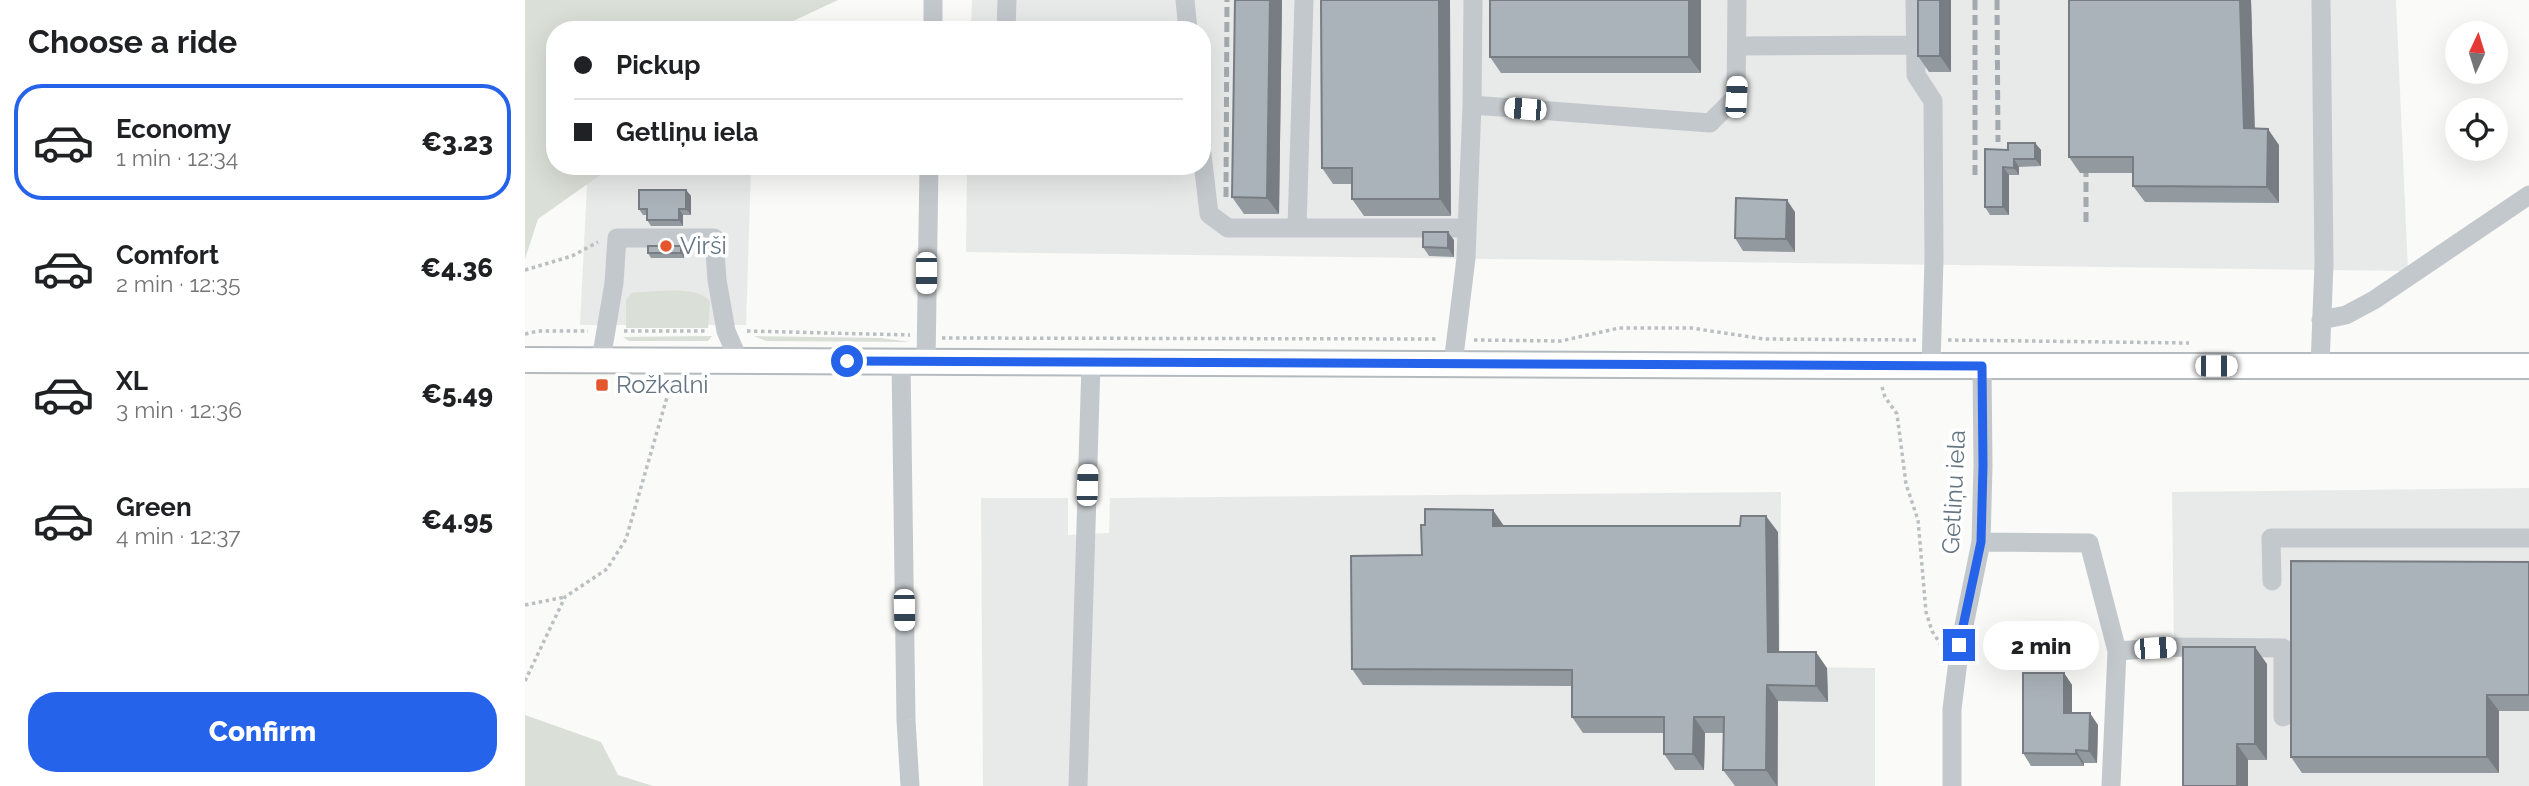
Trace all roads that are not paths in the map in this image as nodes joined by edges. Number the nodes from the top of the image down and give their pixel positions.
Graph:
1 (933, 0) edge
2 (1007, 0) edge
3 (1185, 0) edge
4 (1304, 0) edge
5 (1473, 0) edge
6 (1737, 0) edge
7 (1915, 0) edge
8 (2321, 0) edge
9 (933, 21) edge
10 (1006, 21) edge
11 (1187, 21) edge
12 (1916, 45) junction
13 (1737, 46) junction
14 (1472, 105) junction
15 (929, 175) edge
16 (1204, 175) edge
17 (2529, 195) edge
18 (1297, 228) junction
19 (1467, 228) junction
20 (2322, 320) junction
21 (1455, 352) junction
22 (525, 360) edge
23 (601, 360) junction
24 (739, 361) junction
25 (901, 361) junction
26 (926, 362) junction
27 (1091, 364) junction
28 (2320, 365) junction
29 (1931, 366) junction
30 (1982, 366) junction
31 (2529, 366) edge
32 (2529, 538) edge
33 (1981, 542) junction
34 (2272, 582) dead end
35 (2117, 651) junction
36 (2283, 717) dead end
37 (910, 786) edge
38 (1078, 786) edge
39 (1952, 786) edge
40 (2111, 786) edge

1 - 9 street
2 - 10 street
3 - 11 street
4 - 18 street
5 - 14 street
6 - 13 street
7 - 12 street
8 - 20 street
12 - 13 street
12 - 29 street
13 - 14 street
14 - 19 street
15 - 26 street
16 - 18 street
17 - 20 street
18 - 19 street
19 - 21 street
20 - 28 street
21 - 27 main road
21 - 29 main road
22 - 23 main road
23 - 24 main road
23 - 24 street
24 - 25 main road
25 - 26 main road
25 - 37 street
26 - 27 main road
27 - 38 street
28 - 30 main road
28 - 31 main road
29 - 30 main road
30 - 33 street, Getliņu iela
32 - 34 street
33 - 35 street
33 - 39 street, Getliņu iela
35 - 36 street
35 - 40 street

